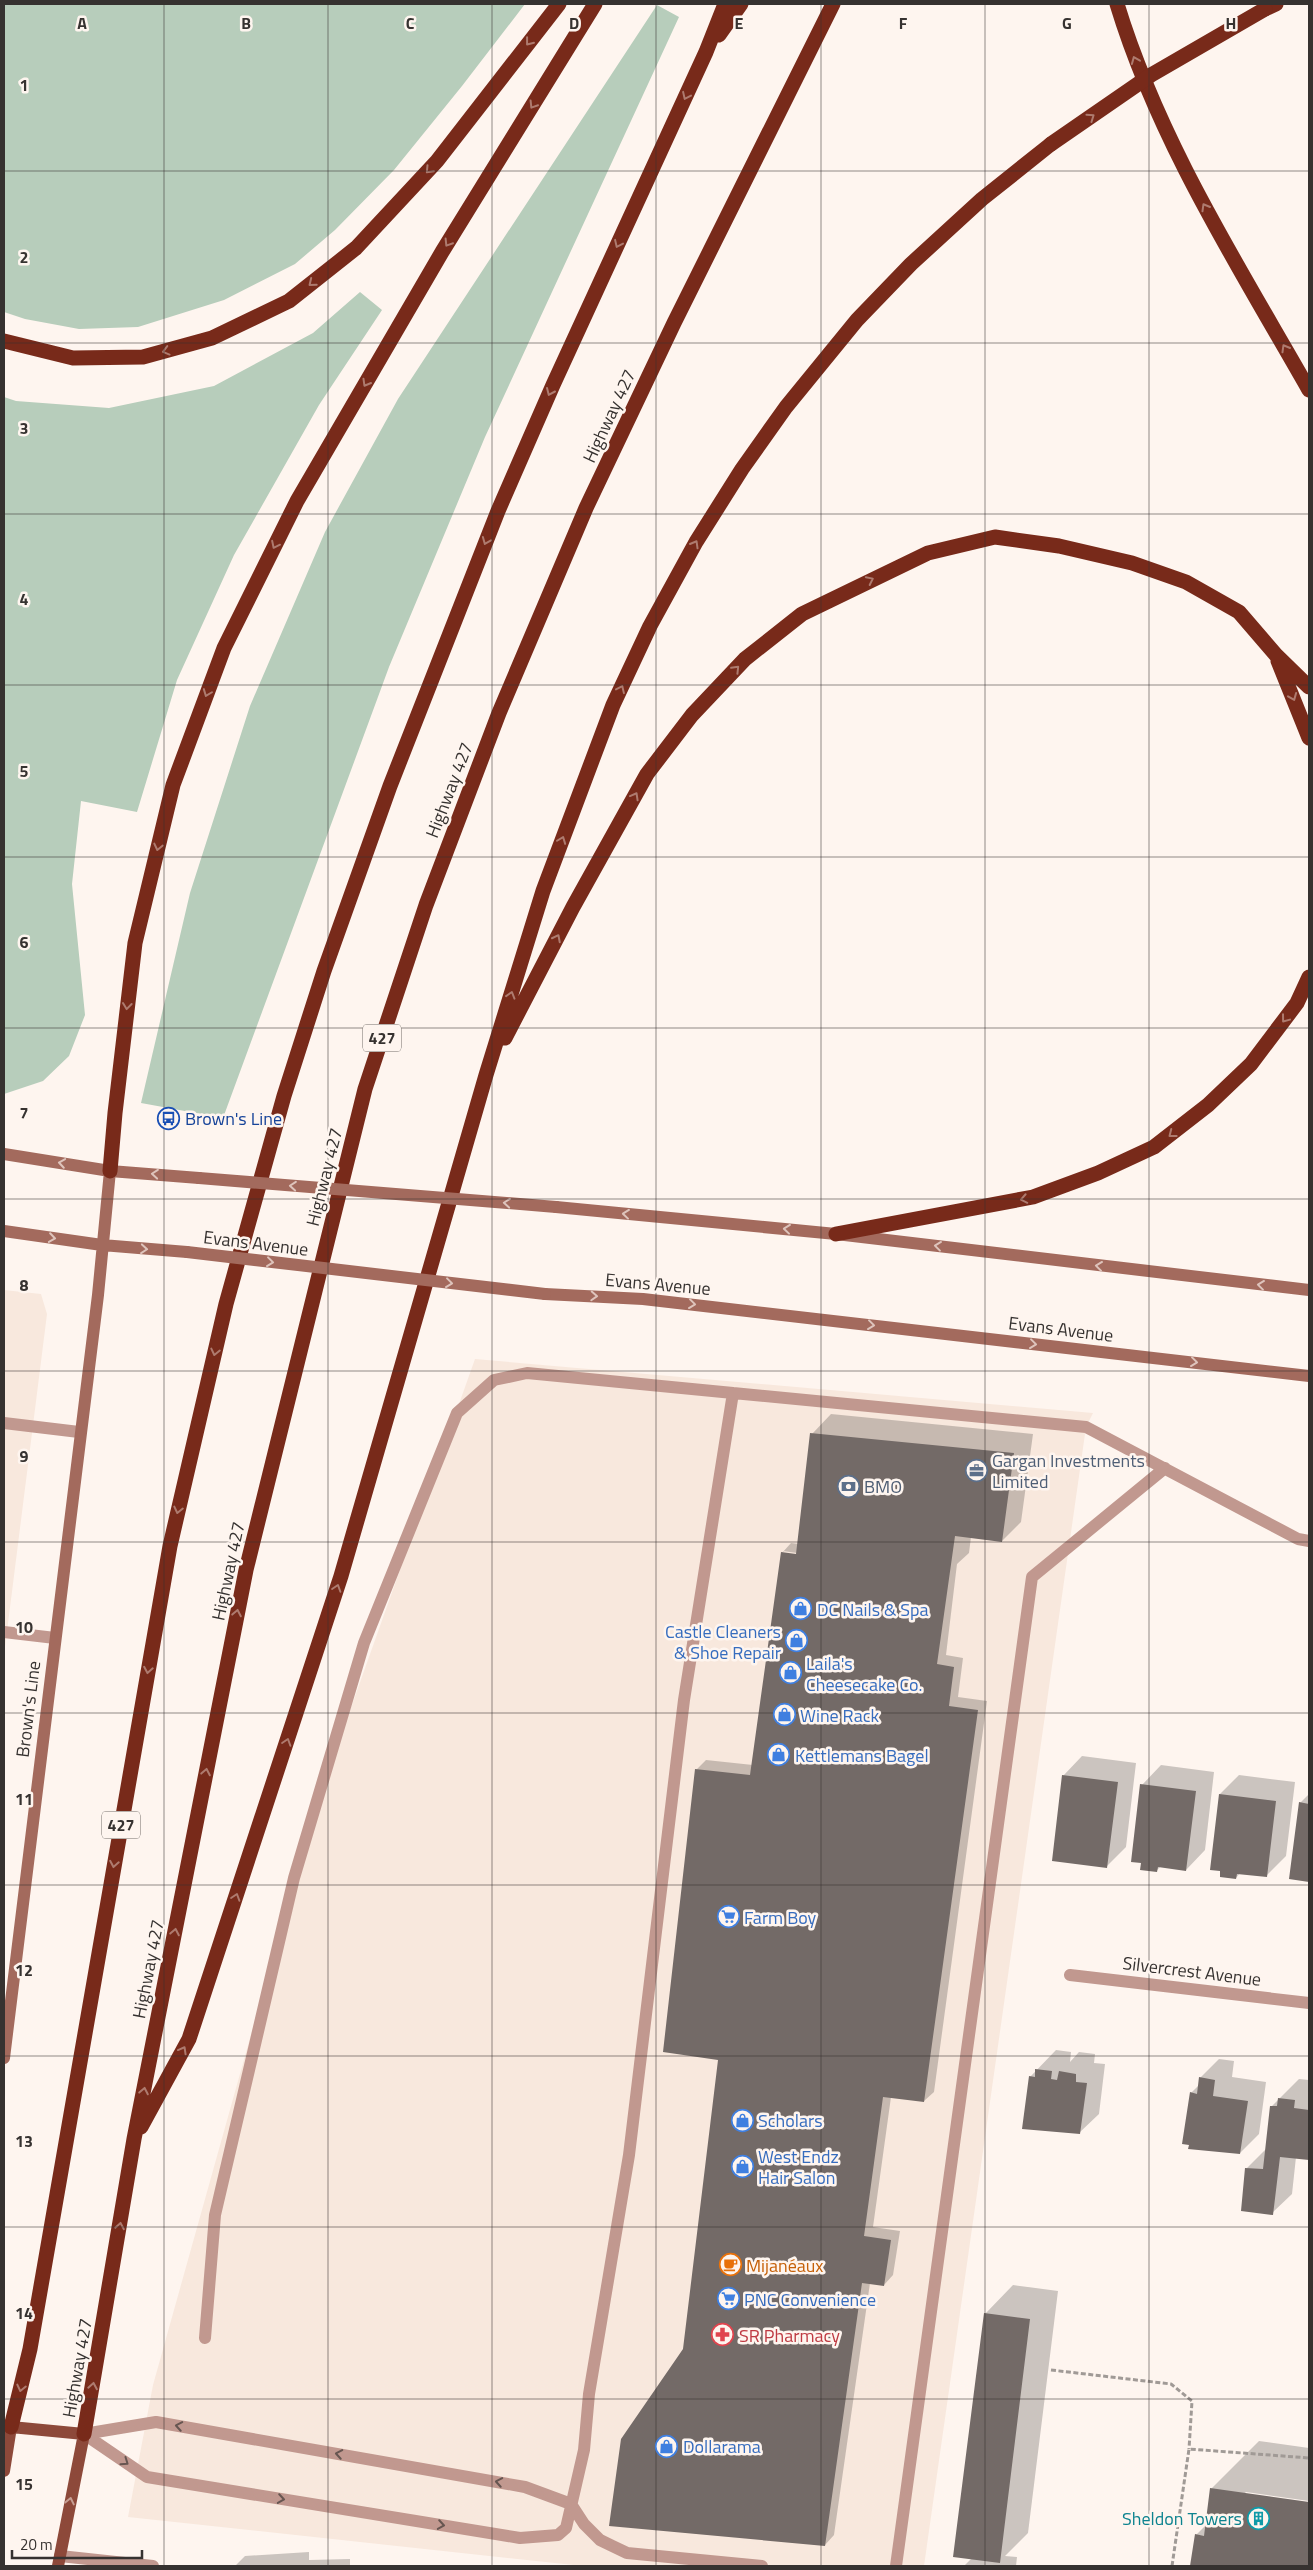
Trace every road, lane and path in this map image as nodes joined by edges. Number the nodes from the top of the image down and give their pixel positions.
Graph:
1 (559, 4) edge
2 (595, 4) edge
3 (725, 4) edge
4 (742, 4) edge
5 (834, 4) edge
6 (1117, 4) edge
7 (1271, 6) edge
8 (706, 52) junction
9 (4, 341) edge
10 (1309, 390) edge
11 (1276, 655) junction
12 (1309, 687) edge
13 (1309, 738) edge
14 (1309, 976) edge
15 (486, 1074) junction
16 (4, 1154) edge
17 (110, 1170) junction
18 (4, 1231) edge
19 (836, 1234) junction
20 (102, 1245) junction
21 (1309, 1290) edge
22 (1309, 1376) edge
23 (733, 1393) junction
24 (4, 1423) edge
25 (80, 1432) junction
26 (1165, 1468) junction
27 (1309, 1541) edge
28 (4, 1632) edge
29 (55, 1638) junction
30 (1070, 1975) dead end
31 (1309, 2003) edge
32 (4, 2058) edge
33 (134, 2139) junction
34 (205, 2338) dead end
35 (1051, 2370) dead end
36 (8, 2426) edge
37 (84, 2434) junction
38 (1189, 2449) junction
39 (1309, 2458) edge
40 (4, 2471) edge
41 (571, 2504) junction
42 (59, 2561) edge
43 (103, 2563) edge
44 (153, 2566) edge
45 (762, 2566) edge
46 (896, 2566) edge
47 (1172, 2566) edge

1 -> 9 highway
2 -> 17 highway
3 - 8 highway, 427
4 - 8 highway
33 -> 5 highway, Highway 427 / 427
10 -> 6 highway
15 -> 7 highway, bridge
8 -> 36 highway, 427
11 - 12 highway
11 -> 13 highway
15 -> 11 highway
14 -> 19 highway
33 -> 15 highway
17 -> 16 main road
19 -> 17 main road, bridge
17 - 20 main road, Brown's Line
18 -> 20 main road, Evans Avenue
21 -> 19 main road
20 -> 22 main road, Evans Avenue, bridge
20 - 25 main road, Brown's Line
23 - 26 street
23 - 34 street
23 - 41 street
24 - 25 street
25 - 29 main road, Brown's Line
26 - 27 street
26 - 46 street
28 - 29 street
29 - 32 main road, Brown's Line
30 - 31 street, Silvercrest Avenue
37 -> 33 highway, Highway 427
35 - 38 path
36 - 37 main road
36 - 40 main road
41 -> 37 street
37 -> 41 street
42 -> 37 main road
38 - 39 path
38 - 47 path
41 - 45 street
42 - 43 street
43 - 44 street

